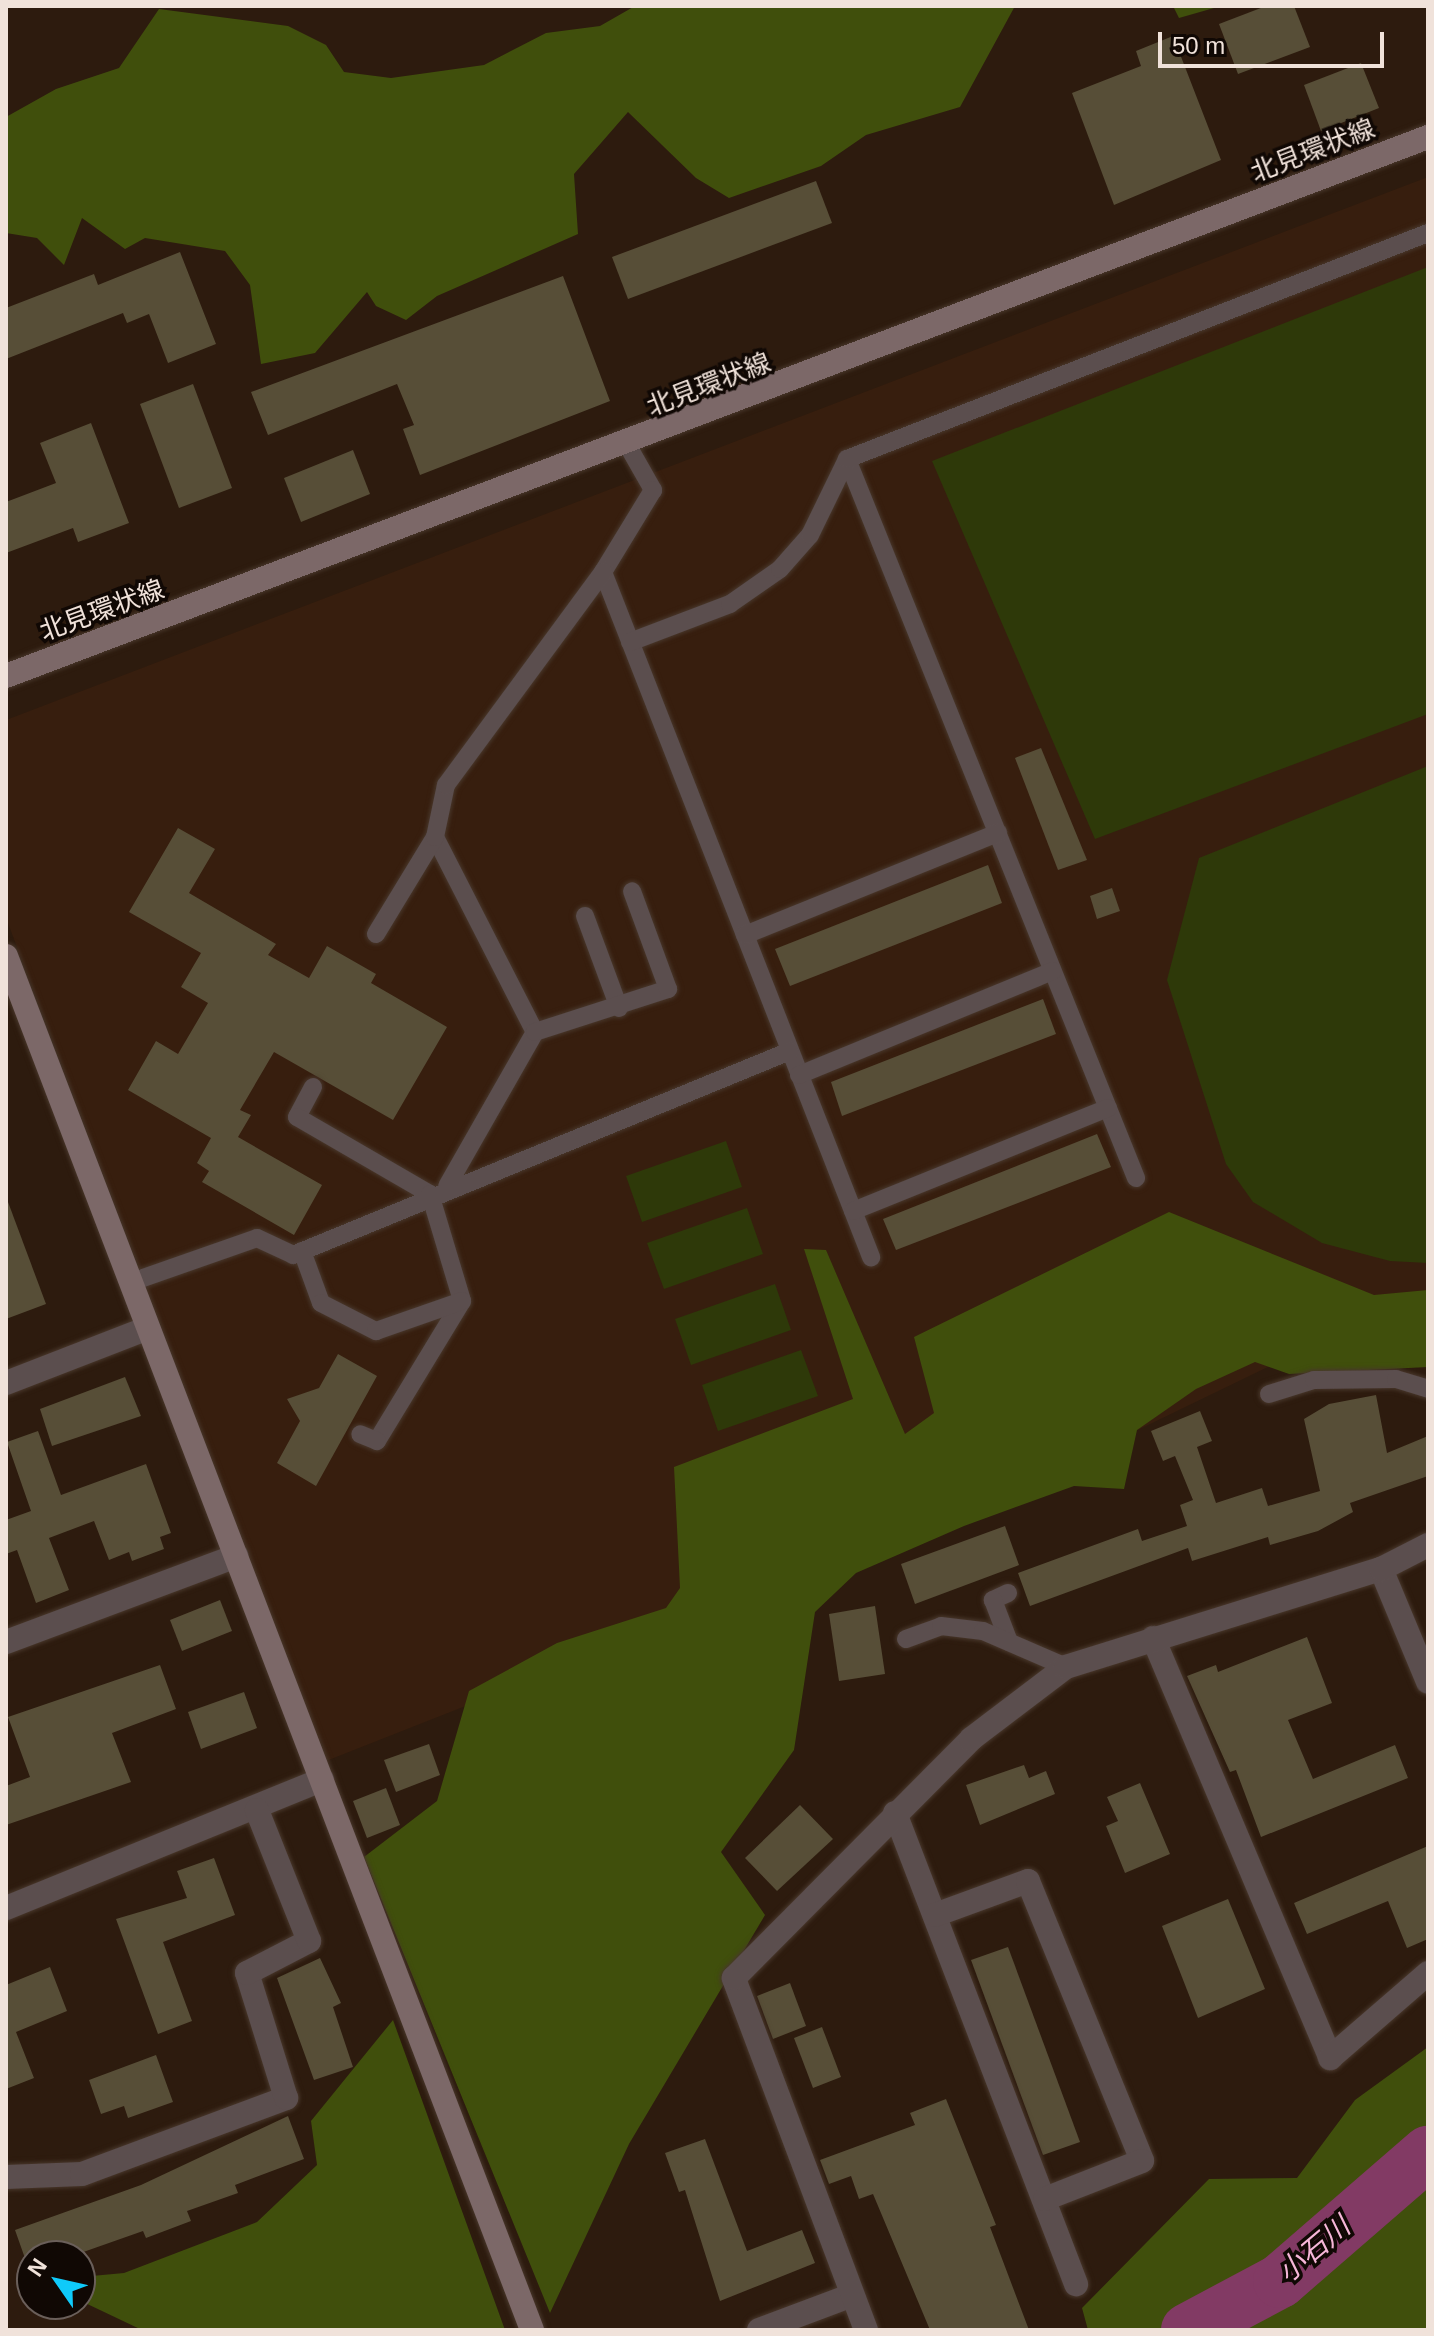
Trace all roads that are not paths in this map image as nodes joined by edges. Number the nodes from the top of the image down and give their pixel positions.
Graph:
1 (1428, 137) edge
2 (1428, 233) edge
3 (628, 446) junction
4 (847, 459) junction
5 (603, 572) junction
6 (630, 642) junction
7 (6, 676) edge
8 (998, 833) junction
9 (435, 837) junction
10 (632, 891) dead end
11 (585, 916) dead end
12 (376, 934) dead end
13 (745, 935) junction
14 (6, 956) edge
15 (1053, 971) junction
16 (619, 1008) junction
17 (535, 1032) junction
18 (790, 1051) junction
19 (799, 1075) junction
20 (313, 1087) dead end
21 (1108, 1108) junction
22 (1136, 1178) dead end
23 (439, 1190) junction
24 (853, 1211) junction
25 (302, 1251) junction
26 (871, 1257) dead end
27 (143, 1278) dead end
28 (462, 1301) junction
29 (148, 1328) junction
30 (6, 1383) edge
31 (1428, 1389) edge
32 (1269, 1394) dead end
33 (360, 1434) dead end
34 (1428, 1545) edge
35 (236, 1556) junction
36 (1381, 1569) junction
37 (1008, 1593) dead end
38 (1153, 1638) junction
39 (906, 1639) dead end
40 (6, 1642) edge
41 (1009, 1642) junction
42 (1066, 1667) junction
43 (1428, 1682) edge
44 (322, 1780) junction
45 (257, 1810) junction
46 (895, 1813) junction
47 (6, 1908) edge
48 (935, 1915) junction
49 (1428, 1973) edge
50 (6, 2177) edge
51 (1045, 2199) junction
52 (1076, 2284) dead end
53 (852, 2295) junction
54 (532, 2330) edge
55 (759, 2330) edge
56 (866, 2330) edge

1 - 3 main road, 北見環状線
2 - 4 lane
3 - 5 lane
3 - 7 main road, 北見環状線
4 - 6 lane
4 - 8 lane
5 - 6 lane
5 - 9 lane
6 - 13 lane
8 - 13 lane
8 - 15 lane
9 - 12 lane
9 - 17 lane
10 - 16 lane
11 - 16 lane
13 - 18 lane
14 - 29 main road
15 - 19 lane
15 - 21 lane
16 - 17 lane
17 - 23 lane
18 - 19 lane
18 - 23 lane
19 - 24 lane
20 - 23 lane
21 - 22 lane
21 - 24 lane
23 - 25 lane
23 - 28 lane
24 - 26 lane
25 - 27 lane
25 - 28 lane
28 - 33 lane
29 - 30 street
29 - 35 main road
31 - 32 lane
34 - 36 street
35 - 40 street
35 - 44 main road
36 - 38 street
36 - 43 street
37 - 41 lane
38 - 42 street
38 - 49 street
39 - 41 lane
41 - 42 lane
42 - 46 street
44 - 45 street
44 - 54 main road
45 - 47 street
45 - 50 street
46 - 48 street
46 - 53 street
48 - 51 street
48 - 51 street
51 - 52 street
53 - 55 street
53 - 56 street

